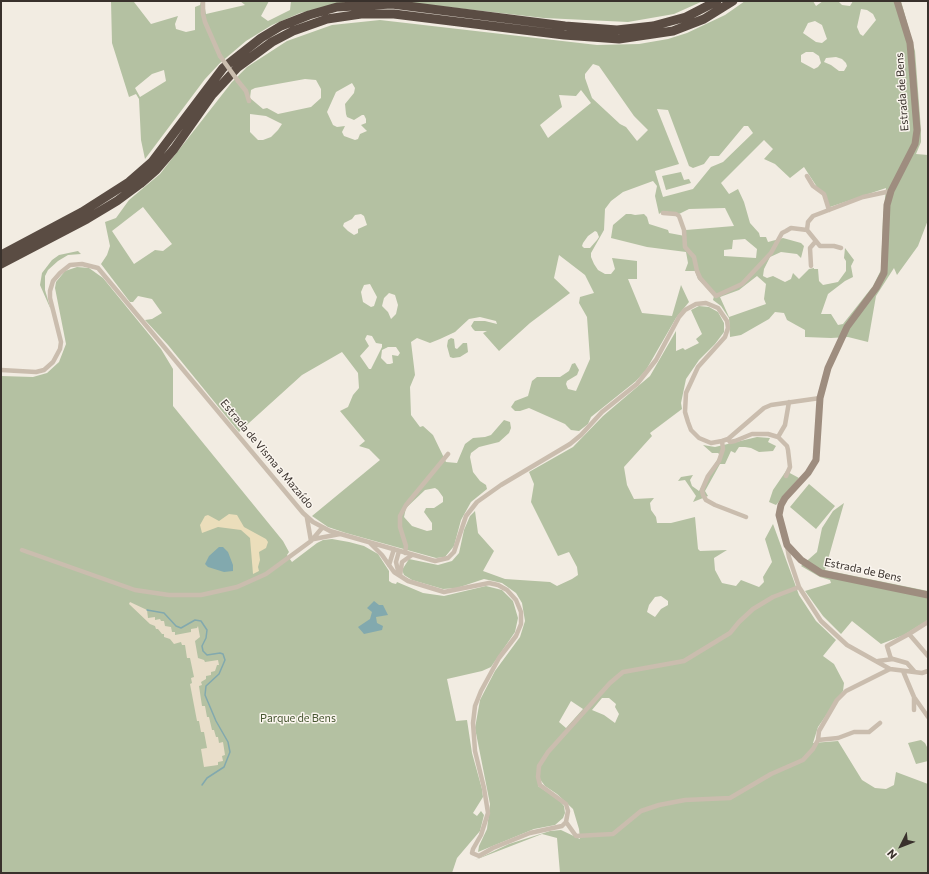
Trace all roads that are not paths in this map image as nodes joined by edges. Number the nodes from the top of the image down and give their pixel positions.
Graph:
1 (203, 1) edge
2 (717, 1) edge
3 (733, 1) edge
4 (897, 1) edge
5 (249, 101) dead end
6 (807, 176) dead end
7 (890, 191) junction
8 (829, 210) junction
9 (663, 213) dead end
10 (807, 230) junction
11 (816, 241) junction
12 (841, 248) dead end
13 (1, 255) edge
14 (1, 264) edge
15 (811, 266) dead end
16 (716, 296) junction
17 (714, 305) junction
18 (1, 370) edge
19 (820, 398) junction
20 (789, 402) junction
21 (778, 437) junction
22 (728, 439) junction
23 (722, 441) junction
24 (448, 454) dead end
25 (786, 476) dead end
26 (303, 513) junction
27 (746, 517) dead end
28 (322, 528) junction
29 (341, 534) junction
30 (312, 540) junction
31 (368, 541) junction
32 (22, 550) dead end
33 (396, 550) junction
34 (405, 553) junction
35 (412, 555) junction
36 (791, 555) junction
37 (801, 560) junction
38 (792, 565) junction
39 (390, 566) junction
40 (400, 576) junction
41 (799, 587) junction
42 (928, 594) edge
43 (928, 622) edge
44 (909, 634) junction
45 (928, 656) edge
46 (890, 659) junction
47 (878, 661) junction
48 (890, 669) junction
49 (903, 671) junction
50 (914, 671) junction
51 (928, 671) edge
52 (914, 697) junction
53 (914, 710) dead end
54 (928, 717) edge
55 (880, 723) dead end
56 (818, 740) junction
57 (566, 822) junction

1 - 5 street, bridge
2 - 13 highway
3 - 14 highway
4 - 7 street, Estrada de Bens
6 - 8 street
7 - 8 street
7 - 19 street, Estrada de Bens
8 - 10 street
9 - 16 street
10 - 11 street
10 - 16 street
11 - 12 street
11 - 15 street
16 - 17 street
17 - 23 street
17 - 35 street, Estrada de Visma a Mazaído
18 - 26 street, Estrada de Visma a Mazaído
19 - 20 street
19 - 36 street, Estrada de Bens
20 - 21 street
20 - 22 street
21 - 22 street
21 - 25 street
22 - 23 street
23 - 27 street
24 - 34 street
26 - 28 street, Estrada de Visma a Mazaído
26 - 30 street
28 - 29 street, Estrada de Visma a Mazaído
28 - 30 street
29 - 30 street
29 - 31 street, Estrada de Visma a Mazaído
30 - 32 street
31 - 33 street, Estrada de Visma a Mazaído
31 - 39 street
33 - 34 street, Estrada de Visma a Mazaído
33 - 39 street
33 - 40 street
34 - 35 street, Estrada de Visma a Mazaído
35 - 40 street
36 - 37 street, Estrada de Bens
36 - 38 street
37 - 38 street
37 - 42 street, Estrada de Bens
38 - 41 street
39 - 40 street
40 - 57 street
41 - 47 street
41 - 57 street
43 - 44 street
44 - 45 street
44 - 46 street
46 - 47 street
46 - 50 street
47 - 48 street
48 - 49 street
48 - 56 street
49 - 50 street
49 - 52 street
50 - 51 street
52 - 53 street
52 - 54 street
55 - 56 street
56 - 57 street

